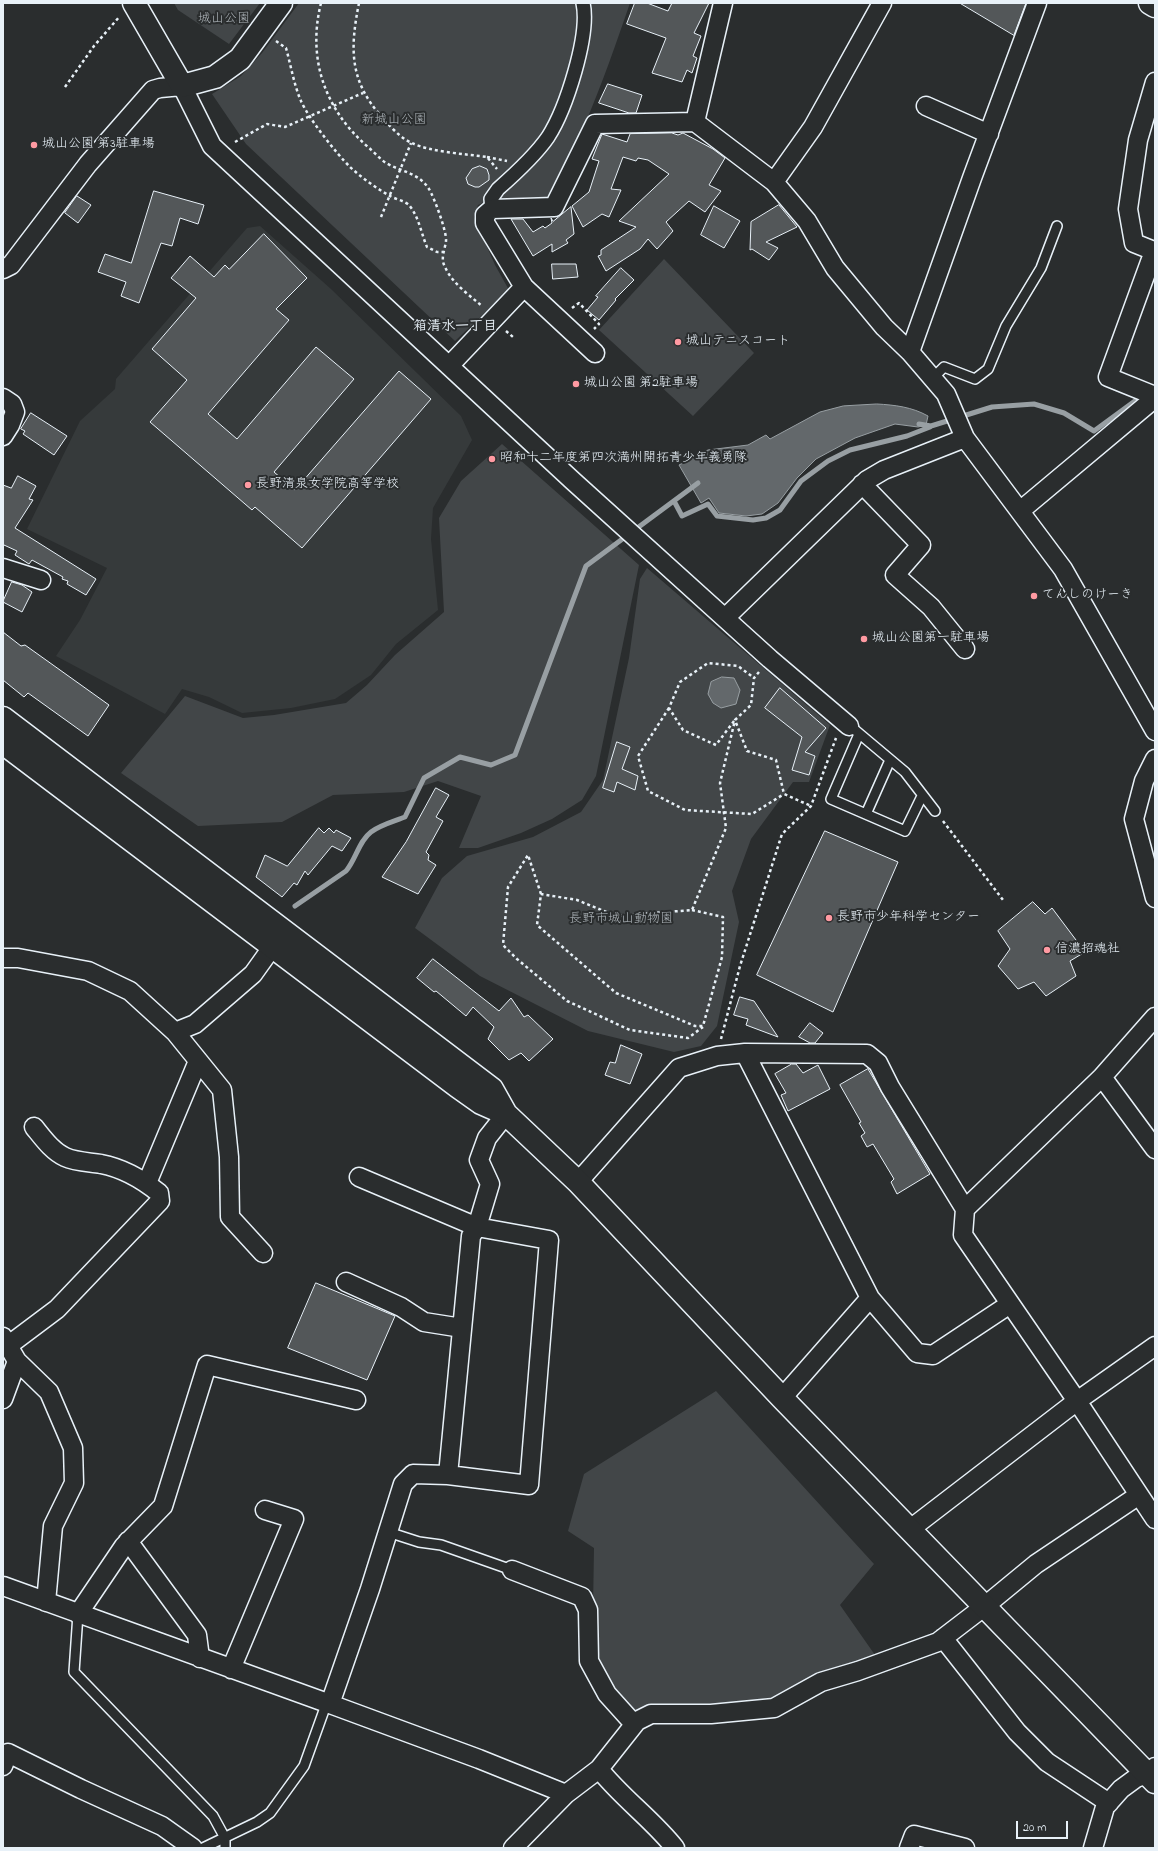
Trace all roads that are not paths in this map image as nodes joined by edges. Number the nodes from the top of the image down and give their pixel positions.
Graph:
1 (281, 3) edge
2 (583, 3) edge
3 (722, 3) edge
4 (882, 3) edge
5 (1037, 3) edge
6 (1150, 3) edge
7 (1155, 6) edge
8 (128, 9) edge
9 (1155, 82) edge
10 (182, 86) junction
11 (926, 106) dead end
12 (694, 122) junction
13 (989, 134) junction
14 (774, 182) junction
15 (492, 208) junction
16 (1057, 226) dead end
17 (3, 270) edge
18 (524, 287) junction
19 (910, 352) junction
20 (595, 353) dead end
21 (449, 366) junction
22 (932, 378) junction
23 (1155, 397) edge
24 (3, 398) edge
25 (3, 436) edge
26 (964, 438) junction
27 (862, 484) junction
28 (1020, 511) junction
29 (3, 568) edge
30 (40, 580) dead end
31 (725, 618) junction
32 (965, 649) dead end
33 (3, 718) edge
34 (850, 727) junction
35 (1155, 729) edge
36 (3, 743) edge
37 (1155, 759) edge
38 (890, 760) junction
39 (922, 796) junction
40 (935, 811) road end
41 (866, 814) junction
42 (1155, 898) edge
43 (273, 946) junction
44 (3, 958) edge
45 (1155, 1017) edge
46 (175, 1032) junction
47 (745, 1053) junction
48 (198, 1061) junction
49 (1102, 1077) junction
50 (506, 1114) junction
51 (34, 1127) dead end
52 (1155, 1149) edge
53 (359, 1177) dead end
54 (578, 1182) junction
55 (147, 1183) junction
56 (965, 1209) junction
57 (477, 1227) junction
58 (263, 1253) dead end
59 (346, 1282) dead end
60 (870, 1298) junction
61 (1010, 1304) junction
62 (462, 1328) junction
63 (1155, 1346) edge
64 (10, 1347) edge
65 (782, 1398) junction
66 (3, 1399) edge
67 (356, 1400) dead end
68 (1077, 1400) junction
69 (448, 1475) junction
70 (1139, 1495) junction
71 (265, 1510) dead end
72 (1155, 1519) edge
73 (909, 1530) junction
74 (388, 1532) junction
75 (128, 1541) junction
76 (512, 1570) joint
77 (3, 1586) edge
78 (46, 1602) junction
79 (985, 1606) junction
80 (78, 1614) junction
81 (943, 1638) junction
82 (200, 1658) junction
83 (231, 1669) junction
84 (329, 1703) junction
85 (634, 1724) junction
86 (5, 1756) edge
87 (599, 1769) junction
88 (1152, 1774) edge
89 (566, 1794) junction
90 (1109, 1802) junction
91 (225, 1838) junction
92 (193, 1848) edge
93 (203, 1848) edge
94 (225, 1848) edge
95 (513, 1848) edge
96 (675, 1848) edge
97 (909, 1848) edge
98 (965, 1848) edge
99 (1093, 1848) edge

1 - 10 street
2 - 15 street
3 - 12 street
4 - 14 street
5 - 13 street
6 - 7 street
8 - 10 street
9 - 23 street
10 - 17 street
10 - 21 street
11 - 13 street
12 - 14 street
12 - 15 street
13 - 19 street
14 - 19 street
15 - 18 street
16 - 22 lane
18 - 20 street
18 - 21 street
19 - 22 street
21 - 31 street
22 - 26 street
23 - 28 street
24 - 25 street
26 - 27 street
26 - 28 street
27 - 31 street
27 - 32 street
28 - 35 street
29 - 30 street
31 - 34 street
33 - 50 street
34 - 38 lane
34 - 41 lane
36 - 43 street
37 - 42 street
38 - 39 lane
38 - 41 lane
39 - 40 lane
39 - 41 lane
43 - 46 street
43 - 50 street
44 - 46 street
45 - 49 street
46 - 48 street
47 - 54 street
47 - 56 street
47 - 60 street
48 - 55 street
48 - 58 street
49 - 52 street
49 - 56 street
50 - 54 street
50 - 57 street
51 - 55 street
53 - 57 street
54 - 65 street
55 - 64 street
56 - 61 street
57 - 62 street
57 - 69 street
59 - 62 street
60 - 61 street
60 - 65 street
61 - 68 street
62 - 69 street
63 - 68 street
64 - 66 street
64 - 78 street
65 - 73 street
67 - 75 street
68 - 70 street
68 - 73 street
69 - 74 street
70 - 72 street
70 - 79 street
71 - 83 street
73 - 79 street
74 - 76 lane
74 - 84 street
75 - 80 street
75 - 82 street
76 - 85 street
77 - 78 street
78 - 80 street
79 - 81 street
79 - 88 street
80 - 82 street
80 - 91 lane
81 - 85 street
81 - 90 street
82 - 83 street
83 - 84 street
84 - 89 street
84 - 91 lane
85 - 87 street
86 - 92 street
87 - 89 street
87 - 96 street
88 - 90 street
89 - 95 street
90 - 99 street
91 - 93 lane
91 - 94 lane
97 - 98 street

